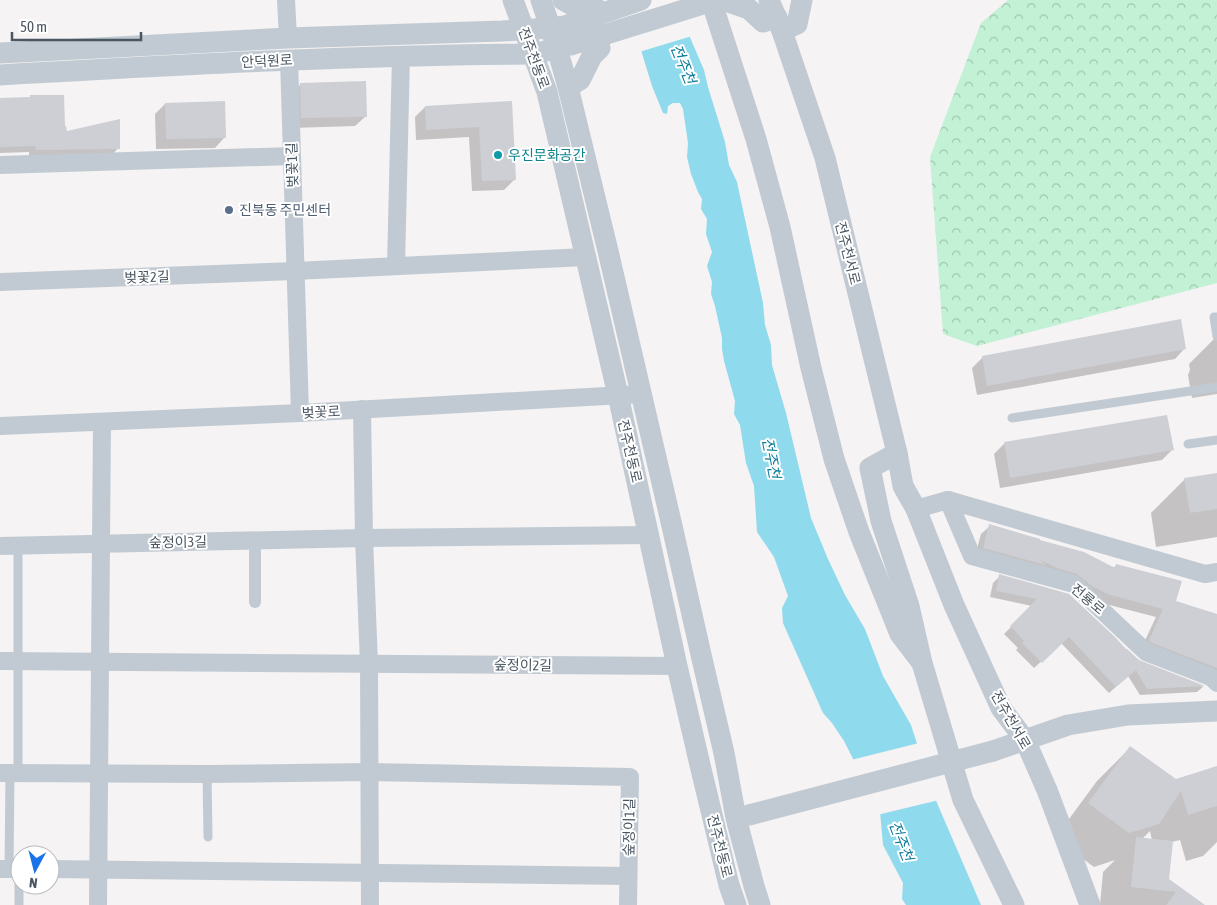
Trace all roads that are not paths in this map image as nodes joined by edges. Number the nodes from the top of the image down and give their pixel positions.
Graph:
1 (286, 0) edge
2 (513, 0) edge
3 (541, 0) edge
4 (562, 0) edge
5 (641, 0) edge
6 (711, 0) edge
7 (716, 0) edge
8 (723, 0) edge
9 (802, 0) edge
10 (598, 15) junction
11 (773, 17) edge
12 (524, 30) junction
13 (561, 37) junction
14 (596, 37) junction
15 (288, 38) junction
16 (0, 53) edge
17 (533, 54) junction
18 (401, 56) junction
19 (289, 60) junction
20 (0, 75) edge
21 (574, 83) junction
22 (292, 156) junction
23 (0, 165) edge
24 (586, 257) junction
25 (396, 266) junction
26 (295, 271) junction
27 (0, 282) edge
28 (1217, 317) edge
29 (1217, 336) edge
30 (1217, 387) edge
31 (641, 394) junction
32 (618, 395) junction
33 (362, 409) junction
34 (300, 413) junction
35 (1012, 418) dead end
36 (102, 422) junction
37 (0, 426) edge
38 (1217, 440) edge
39 (1188, 444) dead end
40 (897, 454) junction
41 (948, 500) junction
42 (916, 509) junction
43 (649, 535) junction
44 (364, 538) junction
45 (255, 540) junction
46 (101, 543) junction
47 (18, 545) junction
48 (0, 546) edge
49 (1217, 572) edge
50 (255, 602) dead end
51 (0, 661) edge
52 (18, 661) junction
53 (100, 662) junction
54 (922, 662) junction
55 (369, 664) junction
56 (677, 666) junction
57 (1217, 683) edge
58 (1217, 711) edge
59 (1025, 740) junction
60 (369, 772) junction
61 (9, 773) edge
62 (99, 773) junction
63 (207, 774) junction
64 (743, 817) junction
65 (715, 824) junction
66 (208, 836) dead end
67 (11, 845) edge
68 (60, 869) edge
69 (98, 870) junction
70 (369, 872) junction
71 (628, 876) junction
72 (98, 905) edge
73 (370, 905) edge
74 (628, 905) edge
75 (736, 905) edge
76 (760, 905) edge
77 (1014, 905) edge
78 (1090, 905) edge

1 - 15 street
2 - 12 street, 전주천동로
3 - 13 street, 전주천동로
4 - 10 street
5 - 10 street
6 - 54 street
7 - 14 street, bridge
8 - 11 street
9 - 11 street
10 - 13 street
11 - 40 street, 전주천서로
12 - 13 street, 안덕원로
12 - 15 street, 안덕원로
12 - 17 street, 전주천동로
13 - 14 street, bridge
13 - 17 street, 안덕원로
13 - 21 street, 전주천동로
14 - 21 street
15 - 16 street, 안덕원로
17 - 18 street, 안덕원로
17 - 24 street, 전주천동로
18 - 19 street, 안덕원로
18 - 25 street
19 - 20 street, 안덕원로
19 - 22 street, 벚꽃1길
21 - 31 street, 전주천동로
22 - 23 street
22 - 26 street, 벚꽃1길
24 - 25 street
24 - 32 street, 전주천동로
25 - 26 street
26 - 27 street, 벚꽃2길
26 - 34 street, 벚꽃1길
28 - 29 lane
30 - 35 lane
31 - 32 street, 벚꽃로
31 - 64 street, 전주천동로
32 - 33 street, 벚꽃로
32 - 43 street, 전주천동로
33 - 34 street, 벚꽃로
33 - 44 street
34 - 36 street, 벚꽃로
36 - 37 street, 벚꽃로
36 - 46 street
38 - 39 lane
40 - 42 street, 전주천서로
40 - 54 street
41 - 42 street
41 - 49 street
41 - 57 street, 전룡로
42 - 59 street, 전주천서로
43 - 44 street
43 - 56 street, 전주천동로
44 - 45 street
44 - 55 street
45 - 46 street, 숲정이3길
45 - 50 street
46 - 47 street, 숲정이3길
46 - 53 street
47 - 48 street, 숲정이3길
47 - 52 lane
51 - 52 street
52 - 53 street
52 - 61 lane
53 - 55 street, 숲정이2길
53 - 62 street
54 - 77 street
55 - 56 street, 숲정이2길
55 - 60 street
56 - 65 street, 전주천동로
58 - 59 street
59 - 64 street, bridge
59 - 78 street, 전주천서로
60 - 63 street
60 - 70 street
60 - 71 street, 숲정이1길
61 - 62 street
61 - 67 lane
62 - 63 street
62 - 69 street
63 - 66 lane
64 - 65 street
64 - 76 street, 전주천동로
65 - 75 street, 전주천동로
68 - 69 street
69 - 70 street
69 - 72 street
70 - 71 street, 숲정이1길
70 - 73 street
71 - 74 street, 숲정이1길

